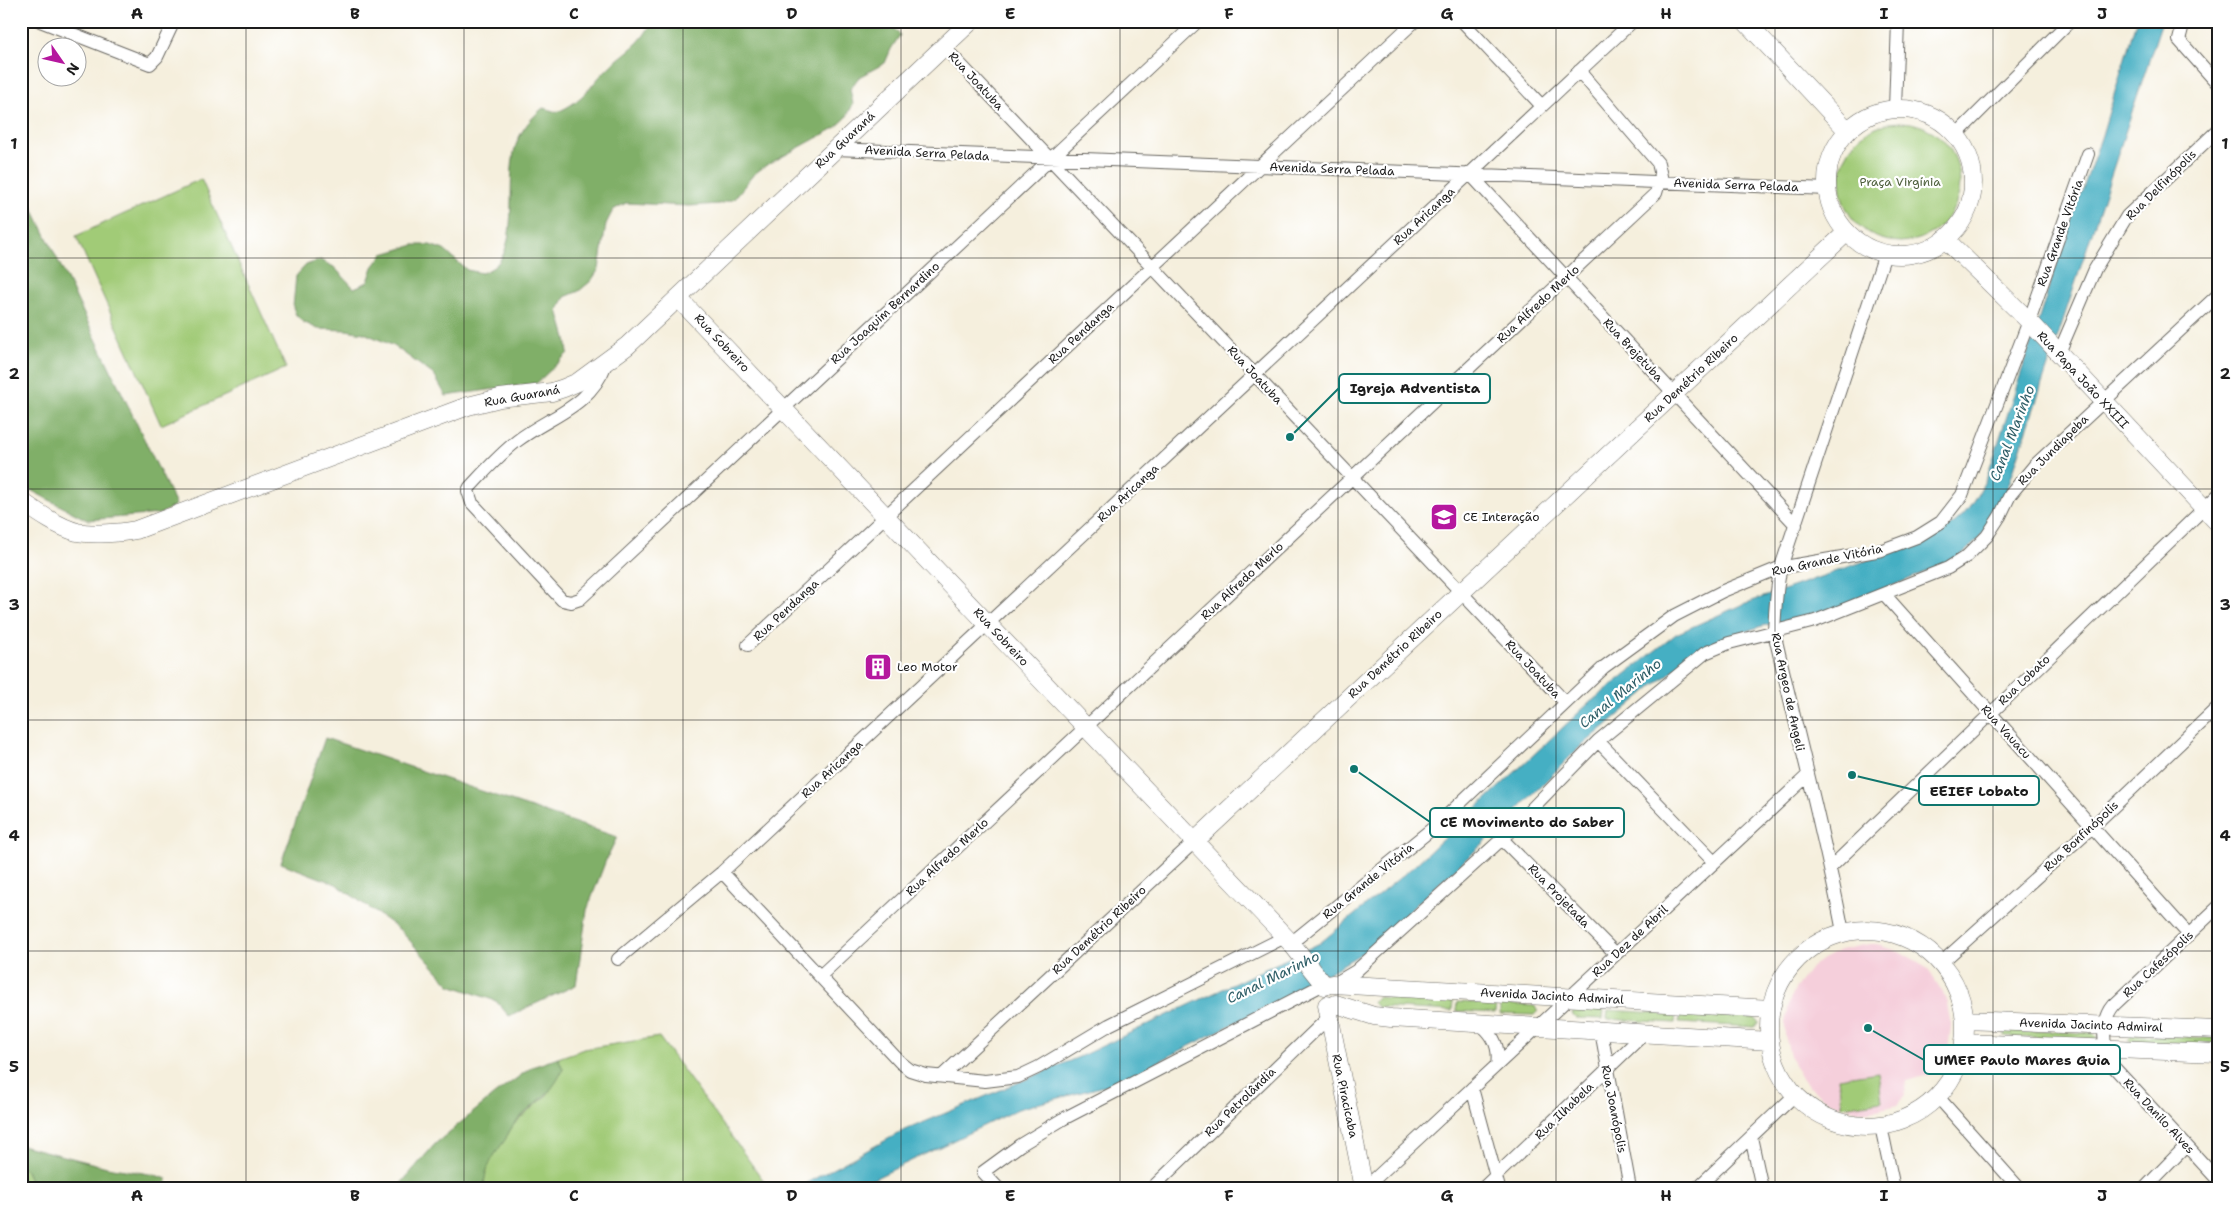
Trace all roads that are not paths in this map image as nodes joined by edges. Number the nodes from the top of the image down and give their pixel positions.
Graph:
1 (40, 21) edge
2 (174, 21) edge
3 (971, 21) edge
4 (1198, 21) edge
5 (1414, 21) edge
6 (1462, 21) edge
7 (1633, 21) edge
8 (1745, 21) edge
9 (1898, 21) edge
10 (2070, 21) edge
11 (2184, 21) edge
12 (944, 47) junction
13 (1579, 71) junction
14 (2218, 84) edge
15 (1542, 106) junction
16 (1895, 109) junction
17 (2218, 130) edge
18 (1848, 131) junction
19 (1956, 135) junction
20 (835, 149) junction
21 (2088, 154) dead end
22 (1050, 159) junction
23 (1261, 166) junction
24 (1470, 175) junction
25 (1661, 182) junction
26 (1828, 189) junction
27 (1847, 232) junction
28 (1945, 239) junction
29 (1885, 254) junction
30 (1152, 267) junction
31 (1566, 277) junction
32 (2218, 295) edge
33 (678, 298) junction
34 (2031, 324) junction
35 (2057, 351) junction
36 (606, 364) junction
37 (1254, 375) junction
38 (1674, 393) junction
39 (2102, 401) junction
40 (784, 409) junction
41 (1352, 478) junction
42 (2218, 495) edge
43 (21, 501) edge
44 (2204, 508) junction
45 (886, 516) junction
46 (2218, 523) edge
47 (1796, 525) junction
48 (1781, 567) junction
49 (1461, 592) junction
50 (1885, 595) junction
51 (987, 624) junction
52 (1774, 628) junction
53 (748, 645) dead end
54 (1566, 703) junction
55 (2218, 707) edge
56 (1989, 713) junction
57 (1086, 727) junction
58 (1598, 741) junction
59 (1807, 776) junction
60 (2091, 828) junction
61 (1502, 839) junction
62 (1194, 842) junction
63 (1714, 862) junction
64 (1831, 867) junction
65 (722, 872) junction
66 (2218, 907) edge
67 (1843, 932) junction
68 (2189, 935) junction
69 (1291, 944) junction
70 (1616, 954) junction
71 (618, 959) dead end
72 (1941, 963) junction
73 (820, 976) junction
74 (1358, 977) junction
75 (1326, 983) junction
76 (1570, 997) junction
77 (1331, 1008) junction
78 (1771, 1009) junction
79 (1965, 1020) junction
80 (1478, 1024) junction
81 (2105, 1026) junction
82 (1538, 1027) junction
83 (2218, 1030) edge
84 (1601, 1031) junction
85 (1644, 1033) junction
86 (1770, 1041) junction
87 (1964, 1043) junction
88 (2106, 1048) junction
89 (2218, 1053) edge
90 (1497, 1065) junction
91 (1606, 1070) junction
92 (942, 1076) junction
93 (1472, 1088) junction
94 (1795, 1095) junction
95 (1938, 1096) junction
96 (1881, 1126) junction
97 (1751, 1137) junction
98 (2186, 1146) junction
99 (2218, 1180) edge
100 (1497, 1182) edge
101 (998, 1188) edge
102 (1152, 1188) edge
103 (1364, 1188) edge
104 (1483, 1188) edge
105 (1630, 1188) edge
106 (1697, 1188) edge
107 (1762, 1188) edge
108 (1894, 1188) edge
109 (2019, 1188) edge
110 (2145, 1188) edge

1 - 2 street
3 - 12 street, Rua Guaraná
4 - 22 street, Rua Joaquim Bernardino
5 - 23 street, Rua Pendanga
6 - 15 street
7 - 13 street, Rua Aricanga
8 - 18 street
9 - 16 street
10 - 19 street
11 - 14 street
12 - 20 street, Rua Guaraná
12 - 22 street, Rua Joatuba
13 - 15 street, Rua Aricanga
13 - 25 street
15 - 24 street, Rua Aricanga
16 - 18 street
16 - 19 street
17 - 35 street, Rua Delfinópolis
18 - 26 street
19 - 28 street
20 - 22 street, Avenida Serra Pelada
20 - 33 street, Rua Guaraná
21 - 34 street, Rua Grande Vitória
22 - 23 street, Avenida Serra Pelada
22 - 30 street, Rua Joatuba
22 - 40 street, Rua Joaquim Bernardino
23 - 24 street, Avenida Serra Pelada
23 - 30 street, Rua Pendanga
24 - 25 street, Avenida Serra Pelada
24 - 31 street, Rua Brejetuba
24 - 37 street, Rua Aricanga
25 - 26 street, Avenida Serra Pelada
25 - 31 street, Rua Alfredo Merlo
26 - 27 street
27 - 29 street
27 - 38 street, Rua Demétrio Ribeiro
28 - 29 street
28 - 34 street, Rua Papa João XXIII
29 - 47 street, Rua Argeo de Angeli
30 - 37 street, Rua Joatuba
30 - 45 street, Rua Pendanga
31 - 38 street, Rua Brejetuba
31 - 41 street, Rua Alfredo Merlo
32 - 39 street, Rua Jundiapeba
33 - 36 street, Rua Guaraná
33 - 40 street, Rua Sobreiro
34 - 35 street, Rua Papa João XXIII
34 - 48 street, Rua Grande Vitória
35 - 39 street, Rua Papa João XXIII
36 - 40 street, Rua Joaquim Bernardino
36 - 43 street, Rua Guaraná
37 - 41 street, Rua Joatuba
37 - 51 street, Rua Aricanga
38 - 47 street, Rua Brejetuba
38 - 49 street, Rua Demétrio Ribeiro
39 - 44 street, Rua Papa João XXIII
39 - 50 street, Rua Jundiapeba
40 - 45 street, Rua Sobreiro
41 - 49 street, Rua Joatuba
41 - 57 street, Rua Alfredo Merlo
42 - 44 street, Rua Lobato
44 - 46 street, Rua Papa João XXIII
44 - 56 street, Rua Lobato
45 - 51 street, Rua Sobreiro
45 - 53 street, Rua Pendanga
47 - 48 street, Rua Argeo de Angeli
48 - 52 street, Rua Argeo de Angeli
48 - 54 street, Rua Grande Vitória
49 - 54 street, Rua Joatuba
49 - 62 street, Rua Demétrio Ribeiro
50 - 52 street, Rua Jundiapeba
50 - 56 street, Rua Vauacu
51 - 57 street, Rua Sobreiro
51 - 65 street, Rua Aricanga
52 - 58 street
52 - 59 street, Rua Argeo de Angeli
54 - 69 street, Rua Grande Vitória
55 - 60 street, Rua Bonfinópolis
56 - 60 street, Rua Vauacu
56 - 64 street, Rua Lobato
57 - 62 street, Rua Sobreiro
57 - 73 street, Rua Alfredo Merlo
58 - 61 street
58 - 63 street
59 - 63 street, Rua Dez de Abril
59 - 64 street, Rua Argeo de Angeli
60 - 68 street, Rua Vauacu
60 - 72 street, Rua Bonfinópolis
61 - 70 street, Rua Projetada
61 - 74 street
62 - 69 street, Rua Sobreiro
62 - 92 street, Rua Demétrio Ribeiro
63 - 70 street, Rua Dez de Abril
64 - 67 street, Rua Argeo de Angeli
65 - 71 street, Rua Aricanga
65 - 73 street, Rua Grande Vitória
66 - 68 street, Rua Cafesópolis
67 - 72 street
67 - 78 street
68 - 81 street, Rua Cafesópolis
69 - 75 street, Rua Sobreiro
69 - 92 street, Rua Grande Vitória
70 - 76 street, Rua Dez de Abril
72 - 79 street
73 - 92 street, Rua Grande Vitória
74 - 75 street, Avenida Jacinto Admiral
74 - 76 street, Avenida Jacinto Admiral
75 - 77 street, Rua Piracicaba
75 - 101 street
76 - 78 street, Avenida Jacinto Admiral
76 - 82 street, Rua Dez de Abril
77 - 80 street
77 - 102 street, Rua Petrolândia
77 - 103 street, Rua Piracicaba
78 - 86 street
79 - 81 street, Avenida Jacinto Admiral
79 - 87 street
80 - 82 street
80 - 90 street
81 - 83 street, Avenida Jacinto Admiral
81 - 88 street
82 - 84 street
82 - 90 street, Rua Dez de Abril
84 - 85 street
84 - 91 street, Rua Joanópolis
85 - 86 street
85 - 91 street, Rua Ilhabela
86 - 94 street
87 - 88 street, Avenida Jacinto Admiral
87 - 95 street
88 - 89 street, Avenida Jacinto Admiral
88 - 98 street, Rua Danilo Alves
90 - 93 street, Rua Dez de Abril
91 - 100 street, Rua Ilhabela
91 - 105 street, Rua Joanópolis
93 - 100 street
93 - 103 street, Rua Dez de Abril
94 - 96 street
94 - 97 street
95 - 96 street
95 - 109 street
96 - 108 street
97 - 106 street
97 - 107 street
98 - 99 street, Rua Danilo Alves
98 - 110 street
100 - 104 street, Rua Ilhabela

